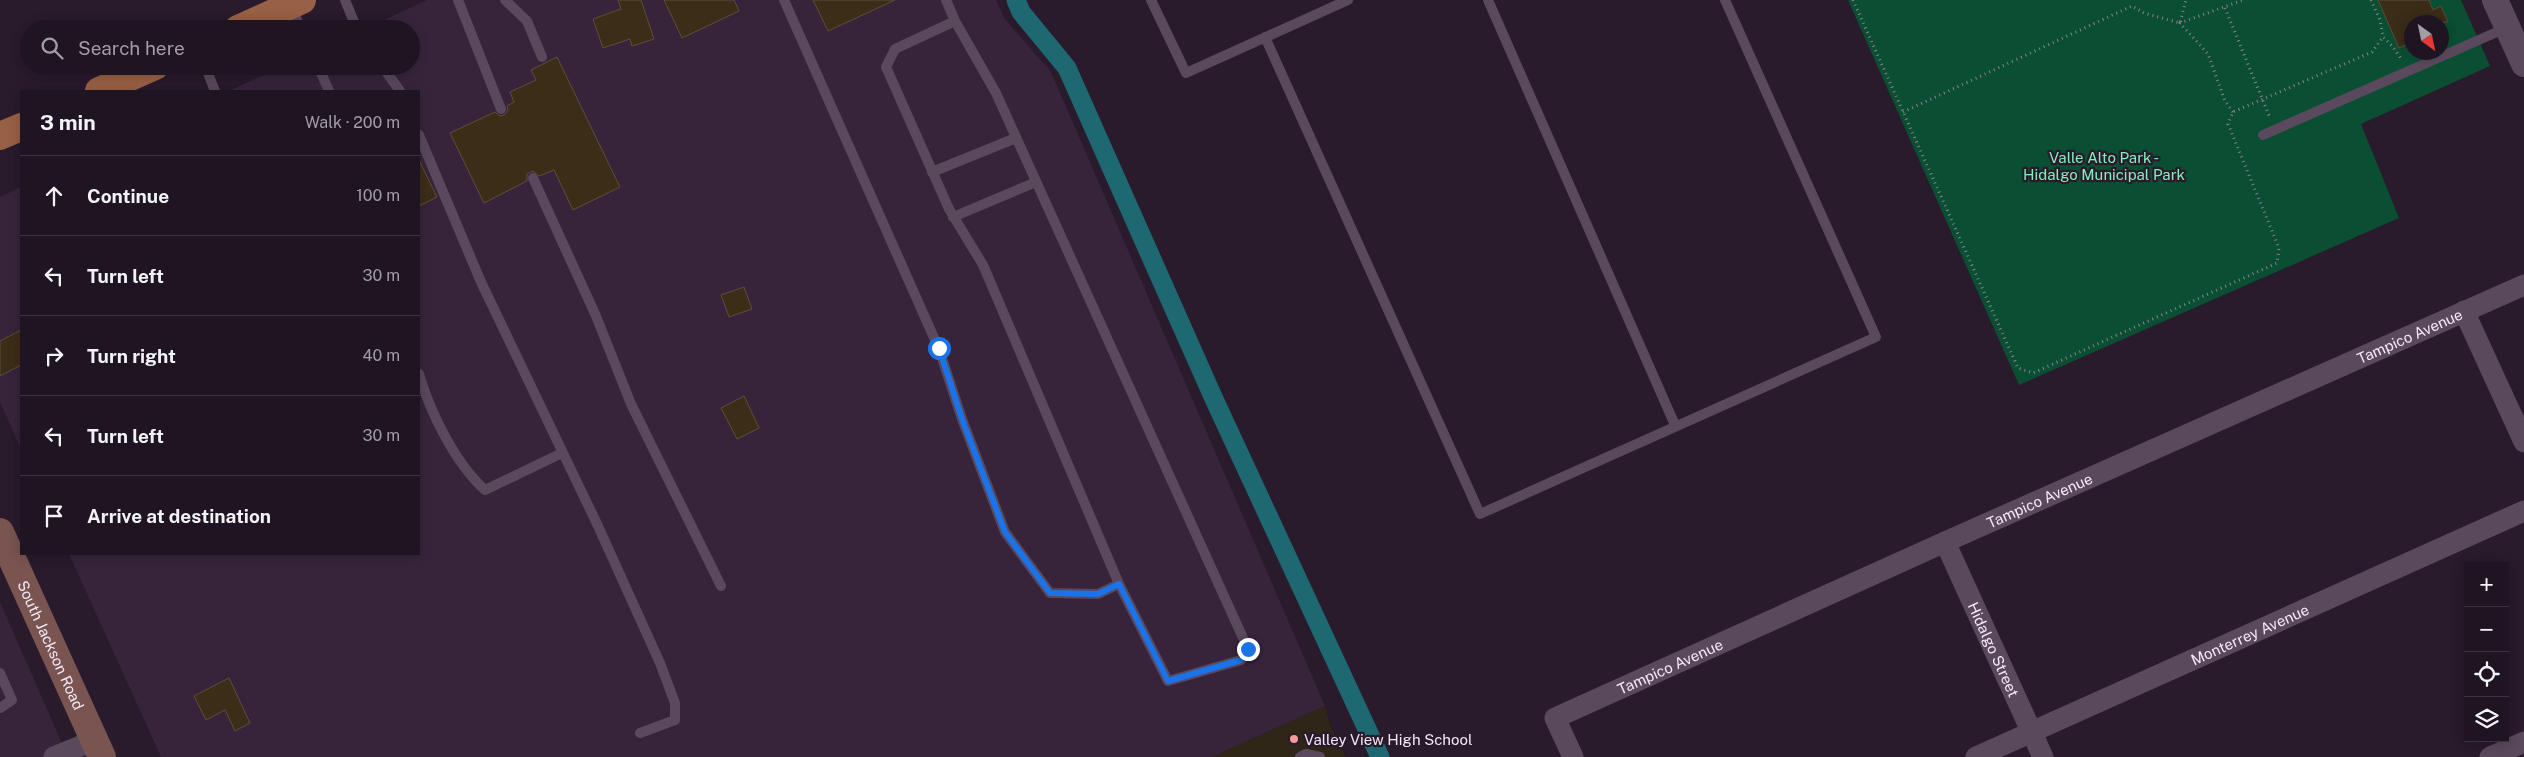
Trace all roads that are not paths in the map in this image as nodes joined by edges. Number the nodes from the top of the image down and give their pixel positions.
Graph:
1 (344, 0) edge
2 (458, 0) edge
3 (505, 0) edge
4 (784, 0) edge
5 (946, 0) edge
6 (1151, 0) edge
7 (1348, 0) edge
8 (1488, 0) edge
9 (1725, 0) edge
10 (2494, 0) edge
11 (298, 11) edge
12 (268, 20) edge
13 (353, 20) edge
14 (955, 21) junction
15 (2507, 27) junction
16 (1265, 38) junction
17 (2522, 55) edge
18 (542, 58) dead end
19 (135, 75) edge
20 (209, 75) edge
21 (322, 75) edge
22 (388, 75) edge
23 (101, 90) edge
24 (215, 90) edge
25 (329, 90) edge
26 (399, 90) edge
27 (501, 109) dead end
28 (20, 126) edge
29 (2263, 135) dead end
30 (0, 136) edge
31 (420, 137) edge
32 (1016, 138) junction
33 (932, 172) junction
34 (533, 178) dead end
35 (1036, 182) junction
36 (953, 217) junction
37 (2524, 285) edge
38 (2464, 311) junction
39 (420, 378) edge
40 (1675, 425) junction
41 (2524, 442) edge
42 (562, 453) junction
43 (2524, 511) edge
44 (1945, 542) junction
45 (3, 549) edge
46 (1119, 584) junction
47 (721, 586) dead end
48 (0, 673) edge
49 (0, 708) edge
50 (2032, 732) junction
51 (640, 733) dead end
52 (2524, 742) edge
53 (98, 749) edge
54 (54, 757) edge
55 (1300, 757) edge
56 (1320, 757) edge
57 (1573, 757) edge
58 (1976, 757) edge
59 (2043, 757) edge
60 (2490, 757) edge

1 - 13 lane
2 - 27 lane
3 - 18 lane
4 - 46 lane
5 - 14 lane
6 - 16 lane
7 - 16 lane
8 - 40 lane
9 - 40 lane
10 - 15 street
11 - 12 main road
14 - 32 lane
14 - 33 lane
15 - 17 street
15 - 29 lane
16 - 40 lane
19 - 23 main road
20 - 24 lane
21 - 25 lane
22 - 26 lane
28 - 30 main road
31 - 42 lane
32 - 33 lane
32 - 35 lane
33 - 36 lane
34 - 47 lane
35 - 36 lane
35 - 46 lane
36 - 46 lane
37 - 38 street, Tampico Avenue
38 - 41 street
38 - 44 street, Tampico Avenue
39 - 42 lane
42 - 51 lane
43 - 50 street, Monterrey Avenue
44 - 50 street, Hidalgo Street
44 - 57 street, Tampico Avenue
45 - 53 main road, South Jackson Road
48 - 49 lane
50 - 58 street, Monterrey Avenue
50 - 59 street, Hidalgo Street
52 - 60 street
53 - 54 street
55 - 56 lane

